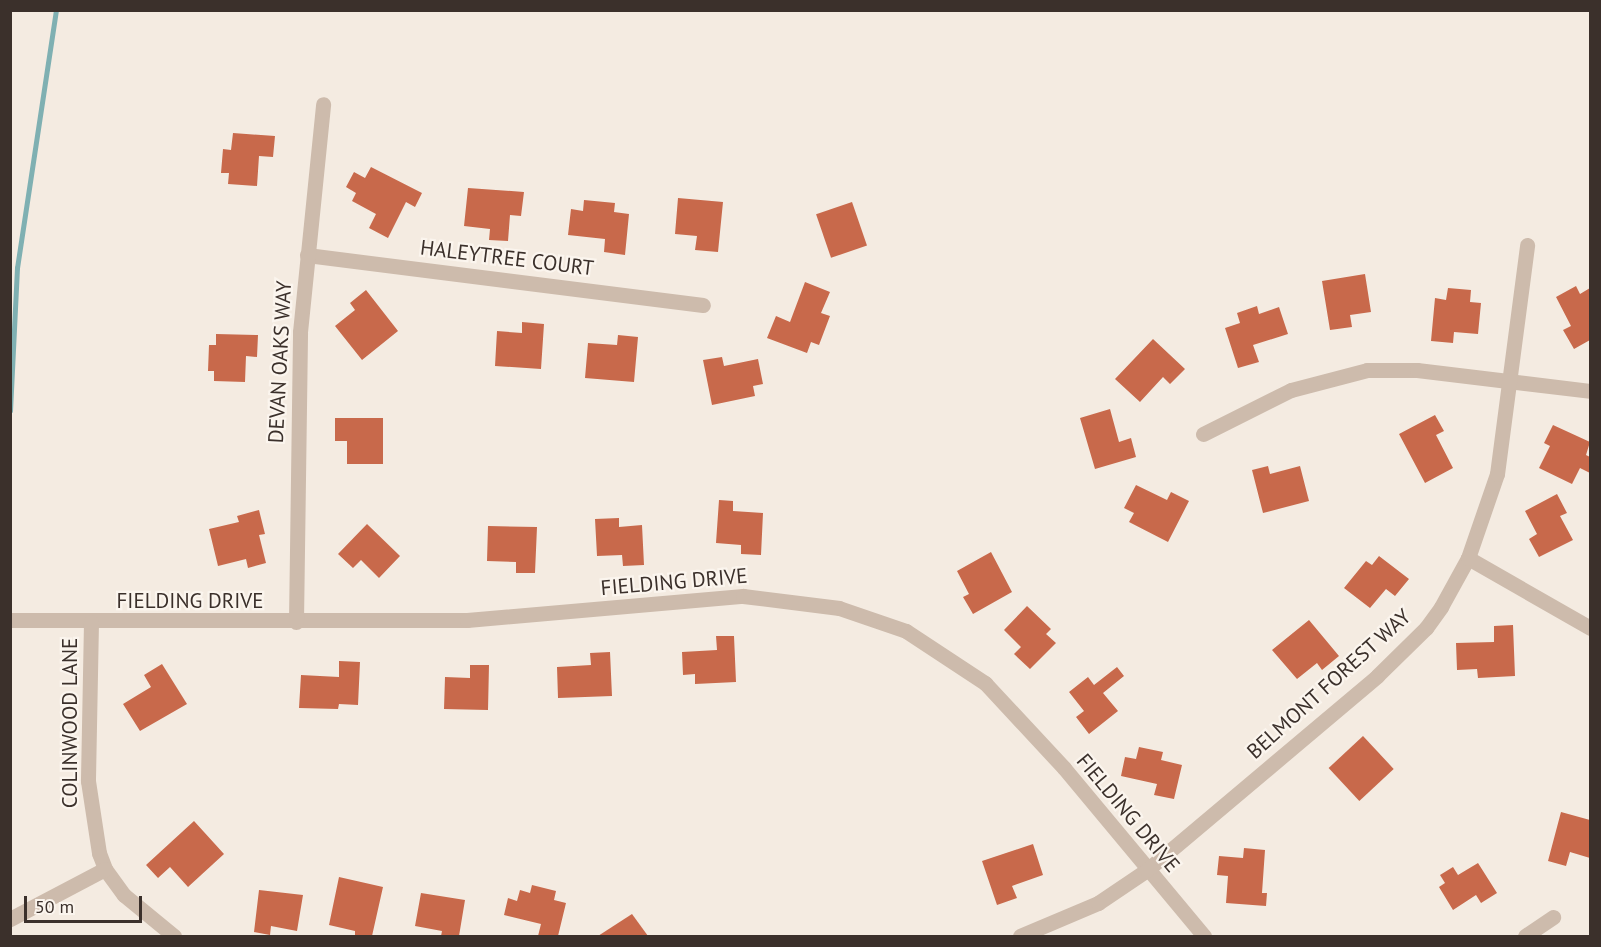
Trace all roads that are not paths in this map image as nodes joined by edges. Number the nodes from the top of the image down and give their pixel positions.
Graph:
1 (323, 104) dead end
2 (1527, 245) dead end
3 (307, 255) junction
4 (703, 305) dead end
5 (1510, 381) junction
6 (1590, 391) edge
7 (1203, 434) dead end
8 (1468, 558) junction
9 (10, 620) edge
10 (91, 622) junction
11 (296, 622) junction
12 (1590, 628) edge
13 (105, 869) junction
14 (1147, 870) junction
15 (1553, 916) dead end
16 (10, 919) edge
17 (174, 936) edge
18 (1020, 936) edge
19 (1204, 936) edge
20 (1525, 936) edge

1 - 3 street, DEVAN OAKS WAY
2 - 5 street, BELMONT FOREST WAY
3 - 4 street, HALEYTREE COURT
3 - 11 street, DEVAN OAKS WAY
5 - 6 street
5 - 7 street
5 - 8 street, BELMONT FOREST WAY
8 - 12 street
8 - 14 street, BELMONT FOREST WAY
9 - 10 street, FIELDING DRIVE
10 - 11 street, FIELDING DRIVE
10 - 13 street, COLINWOOD LANE
11 - 14 street, FIELDING DRIVE
13 - 16 street
13 - 17 street, COLINWOOD LANE
14 - 18 street, BELMONT FOREST WAY
14 - 19 street, FIELDING DRIVE
15 - 20 street

